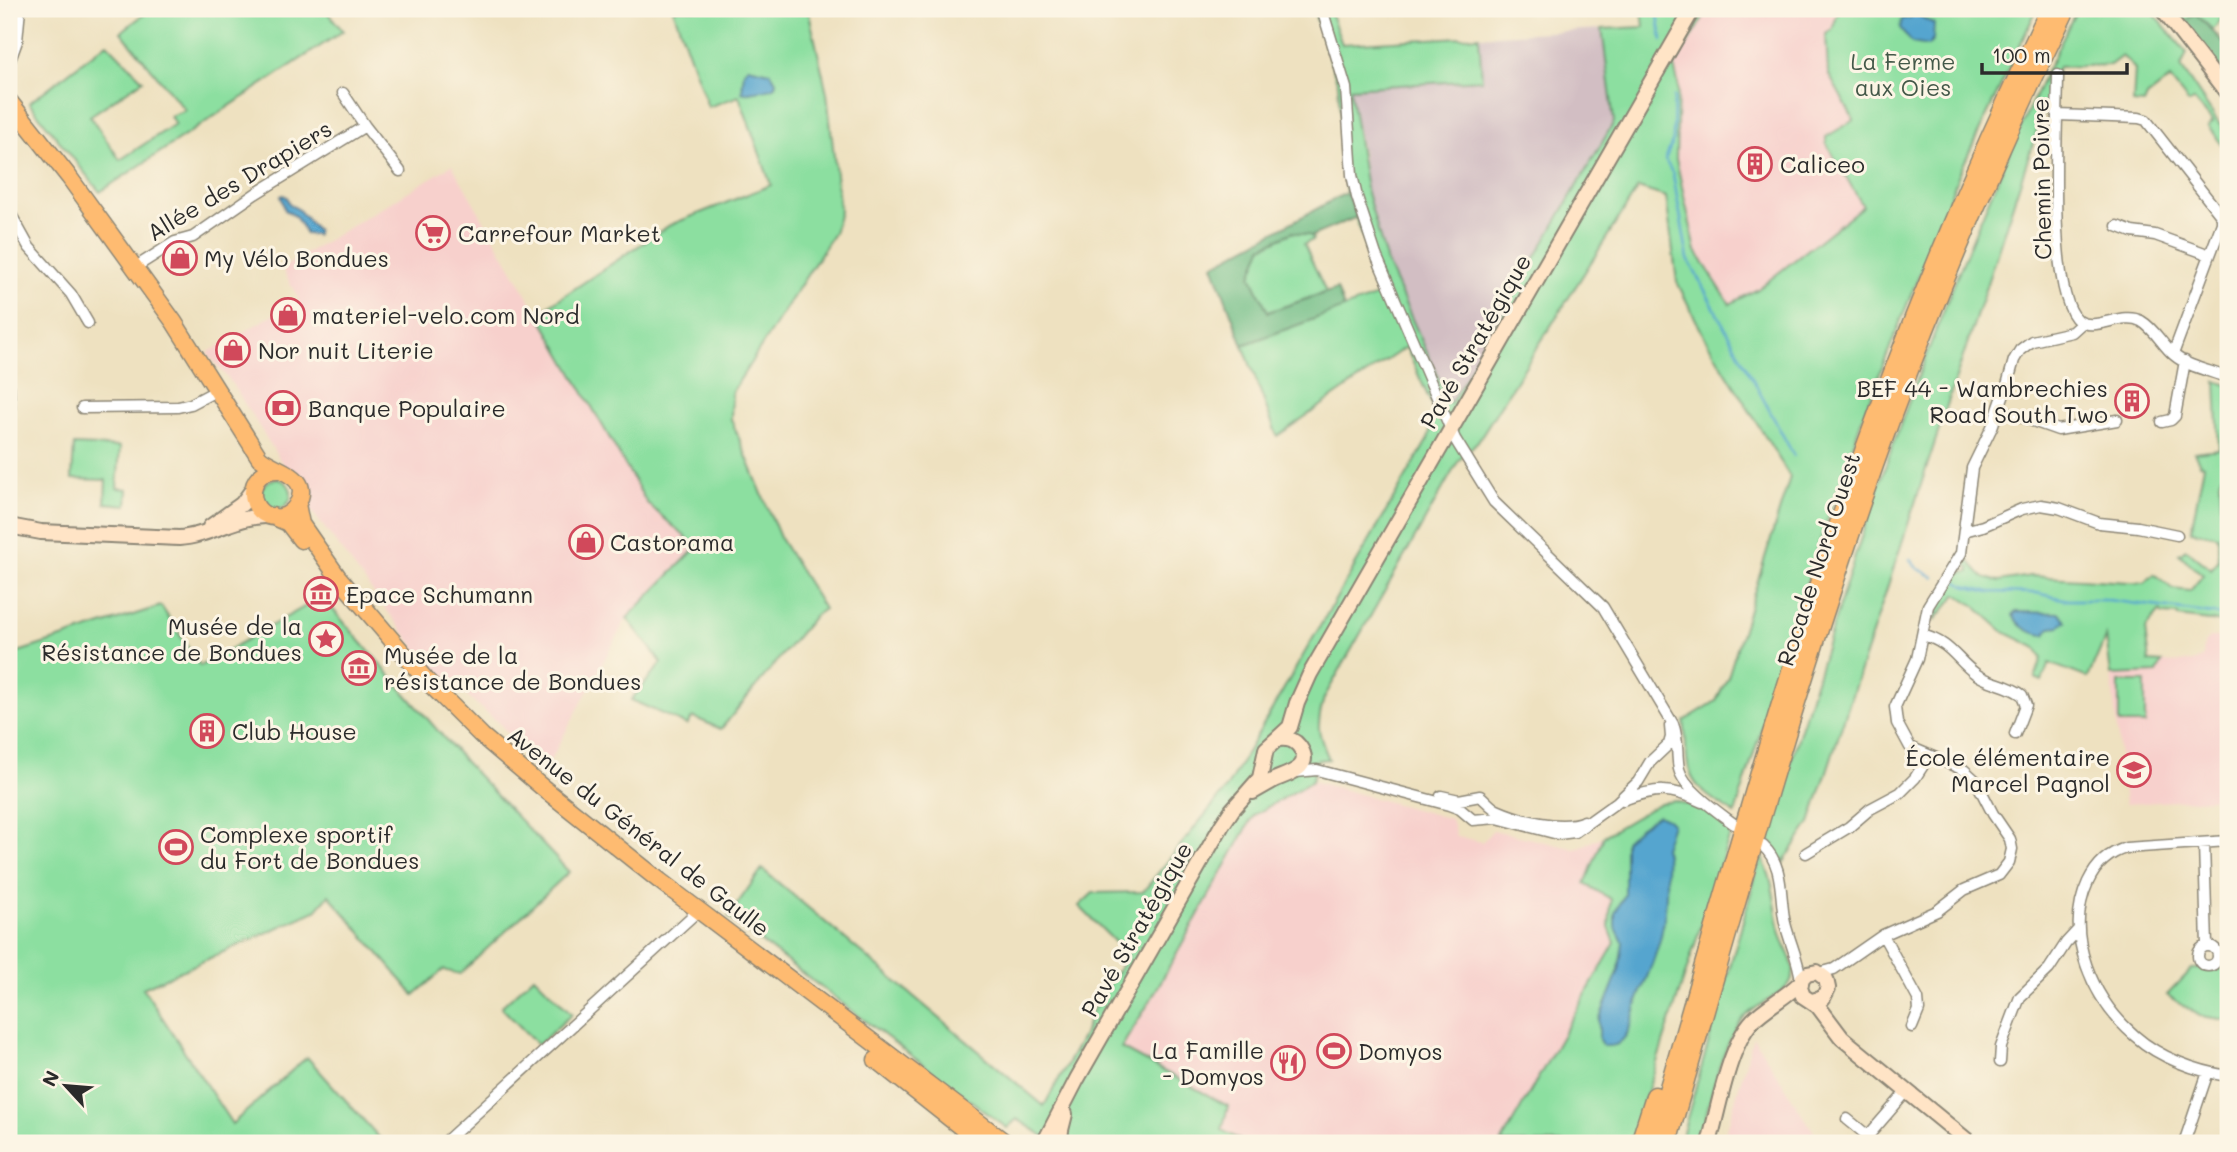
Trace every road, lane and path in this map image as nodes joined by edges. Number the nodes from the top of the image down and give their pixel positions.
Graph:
1 (20, 9) edge
2 (1322, 9) edge
3 (1693, 9) edge
4 (2050, 9) edge
5 (2066, 9) edge
6 (2162, 9) edge
7 (9, 63) edge
8 (2058, 75) dead end
9 (343, 93) dead end
10 (2228, 94) edge
11 (9, 101) edge
12 (2058, 115) junction
13 (365, 126) junction
14 (400, 171) dead end
15 (9, 212) edge
16 (2117, 226) dead end
17 (18, 228) junction
18 (9, 238) edge
19 (2210, 255) junction
20 (134, 268) junction
21 (88, 323) dead end
22 (2082, 323) junction
23 (2173, 354) junction
24 (2185, 361) junction
25 (2228, 377) edge
26 (9, 386) edge
27 (210, 394) junction
28 (10, 408) edge
29 (82, 408) dead end
30 (1999, 410) junction
31 (2117, 420) dead end
32 (2162, 422) dead end
33 (1453, 434) junction
34 (280, 470) junction
35 (255, 485) junction
36 (297, 504) junction
37 (270, 516) junction
38 (9, 526) edge
39 (1965, 531) junction
40 (41, 532) junction
41 (9, 533) edge
42 (2177, 535) dead end
43 (179, 538) junction
44 (1922, 635) junction
45 (1299, 698) junction
46 (1661, 705) junction
47 (2015, 734) dead end
48 (1278, 739) junction
49 (1301, 750) junction
50 (1929, 756) junction
51 (1656, 757) junction
52 (1265, 761) junction
53 (1647, 767) junction
54 (1679, 770) junction
55 (1291, 774) junction
56 (1662, 790) junction
57 (1470, 797) junction
58 (1617, 802) junction
59 (1238, 803) junction
60 (1487, 803) junction
61 (1715, 809) junction
62 (1465, 814) junction
63 (1594, 817) junction
64 (1482, 819) junction
65 (1734, 824) dead end
66 (2228, 841) edge
67 (2204, 843) junction
68 (1763, 846) dead end
69 (1738, 847) junction
70 (1806, 853) dead end
71 (696, 913) junction
72 (2078, 930) junction
73 (1883, 935) junction
74 (2207, 946) dead end
75 (1794, 947) junction
76 (1834, 969) junction
77 (1818, 973) junction
78 (1801, 982) junction
79 (1828, 988) junction
80 (1811, 1000) junction
81 (1767, 1008) junction
82 (1912, 1027) dead end
83 (1855, 1048) junction
84 (1092, 1052) junction
85 (2000, 1062) dead end
86 (2208, 1072) junction
87 (2228, 1076) edge
88 (1077, 1079) junction
89 (1907, 1091) junction
90 (1847, 1119) dead end
91 (1870, 1140) edge
92 (444, 1143) edge
93 (981, 1143) edge
94 (1006, 1143) edge
95 (1037, 1143) edge
96 (1044, 1143) edge
97 (1060, 1143) edge
98 (1640, 1143) edge
99 (1653, 1143) edge
100 (1667, 1143) edge
101 (1709, 1143) edge
102 (1970, 1143) edge
103 (2184, 1143) edge

1 - 7 street
2 - 33 street
3 - 33 main road, Pavé Stratégique
4 - 69 highway, Rocade Nord Ouest
5 - 100 highway, Rocade Nord Ouest
6 - 10 main road
8 - 12 street, Chemin Poivre
9 - 13 street, Allée des Drapiers
11 - 20 main road
12 - 19 street
12 - 22 street, Chemin Poivre
13 - 14 street, Allée des Drapiers
13 - 20 street, Allée des Drapiers
15 - 17 street
16 - 19 street
17 - 18 street
17 - 21 street
19 - 23 street
20 - 27 main road
20 - 34 main road
22 - 23 street
22 - 30 street
23 - 24 street
24 - 25 street
24 - 32 street
26 - 28 street
27 - 29 street
27 - 35 main road
30 - 31 street
30 - 39 street
33 - 45 main road, Pavé Stratégique
33 - 46 street
34 - 35 main road
34 - 36 main road
35 - 37 main road
35 - 43 main road
36 - 37 main road
36 - 71 main road, Avenue du Général de Gaulle
37 - 43 main road
37 - 71 main road, Avenue du Général de Gaulle
38 - 40 main road
39 - 42 street
39 - 44 street
40 - 41 main road
40 - 43 main road
44 - 47 street
44 - 50 street
45 - 48 main road, Pavé Stratégique
45 - 49 main road, Pavé Stratégique
46 - 51 street
46 - 54 street
48 - 49 main road
48 - 52 main road
49 - 55 main road
49 - 57 street
50 - 70 street
50 - 73 street
51 - 53 street
51 - 54 street
52 - 55 main road
52 - 59 main road, Pavé Stratégique
53 - 56 street
53 - 58 street
54 - 56 street
54 - 61 street
55 - 59 main road, Pavé Stratégique
55 - 62 street
56 - 58 street
56 - 61 street
57 - 60 street
57 - 62 street
58 - 63 street
59 - 84 main road, Pavé Stratégique
60 - 63 street
60 - 64 street
61 - 65 street
62 - 64 street
63 - 64 street
66 - 67 street
67 - 72 street
67 - 74 street
68 - 75 street
69 - 98 highway
69 - 99 highway, Rocade Nord Ouest
71 - 92 street
71 - 93 main road, Avenue du Général de Gaulle
71 - 94 main road, Avenue du Général de Gaulle
72 - 85 street
72 - 86 street
73 - 76 street
73 - 82 street
75 - 77 street
75 - 78 street
76 - 77 street
76 - 79 street
77 - 78 main road
77 - 79 main road
78 - 80 main road
78 - 81 main road
79 - 80 main road
79 - 83 main road
80 - 81 main road
80 - 83 main road
81 - 101 main road
83 - 89 main road
84 - 88 main road, Pavé Stratégique
84 - 97 main road
86 - 87 street
86 - 103 street
88 - 95 main road, Pavé Stratégique
88 - 96 main road, Pavé Stratégique
89 - 91 street
89 - 102 main road
90 - 91 street

